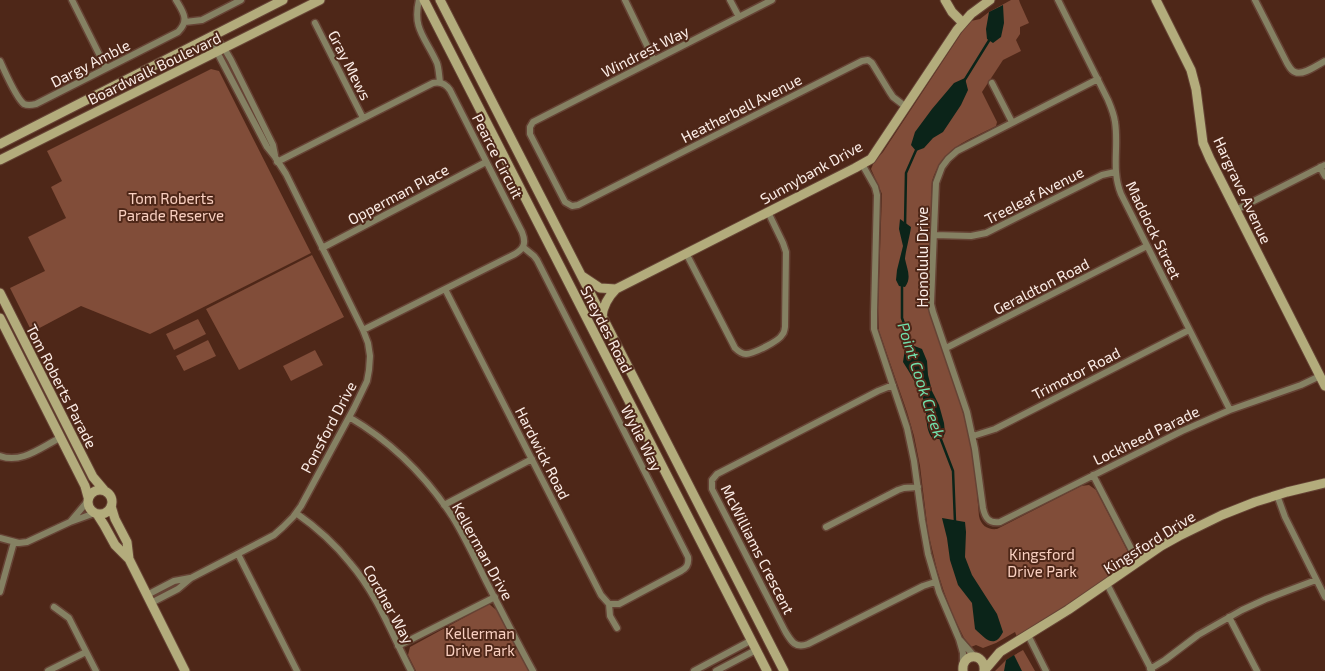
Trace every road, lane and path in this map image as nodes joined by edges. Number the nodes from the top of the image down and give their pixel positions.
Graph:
1 (72, 0) edge
2 (176, 0) edge
3 (240, 0) edge
4 (283, 0) edge
5 (320, 0) edge
6 (440, 0) edge
7 (624, 0) edge
8 (730, 0) edge
9 (772, 0) edge
10 (945, 0) edge
11 (990, 0) edge
12 (1058, 0) edge
13 (1156, 0) edge
14 (1255, 0) edge
15 (419, 1) edge
16 (739, 17) junction
17 (185, 22) junction
18 (962, 22) junction
19 (315, 23) dead end
20 (213, 36) junction
21 (221, 50) junction
22 (654, 60) junction
23 (0, 61) edge
24 (1325, 61) edge
25 (106, 68) junction
26 (1098, 79) junction
27 (481, 80) junction
28 (440, 82) junction
29 (992, 83) dead end
30 (906, 106) junction
31 (363, 118) junction
32 (1012, 122) junction
33 (487, 124) junction
34 (0, 144) edge
35 (276, 159) junction
36 (0, 160) edge
37 (486, 162) junction
38 (862, 164) junction
39 (1323, 166) edge
40 (1115, 172) junction
41 (1325, 176) edge
42 (572, 206) joint
43 (1236, 210) junction
44 (768, 212) junction
45 (934, 235) junction
46 (1147, 246) junction
47 (523, 247) junction
48 (322, 248) junction
49 (686, 253) junction
50 (580, 274) junction
51 (445, 289) junction
52 (616, 289) junction
53 (0, 293) edge
54 (602, 317) junction
55 (0, 318) edge
56 (363, 330) junction
57 (1189, 330) junction
58 (946, 348) junction
59 (1320, 376) junction
60 (893, 385) junction
61 (1325, 386) edge
62 (1230, 410) junction
63 (349, 417) junction
64 (973, 436) junction
65 (60, 438) junction
66 (0, 456) edge
67 (532, 459) junction
68 (1094, 475) junction
69 (1325, 483) edge
70 (918, 487) junction
71 (104, 490) junction
72 (1276, 495) junction
73 (88, 500) junction
74 (444, 505) junction
75 (111, 506) junction
76 (96, 513) junction
77 (296, 513) junction
78 (988, 520) joint
79 (70, 522) junction
80 (826, 526) dead end
81 (0, 538) edge
82 (14, 542) junction
83 (238, 554) junction
84 (129, 559) junction
85 (1138, 562) junction
86 (1316, 580) junction
87 (935, 582) junction
88 (1107, 584) junction
89 (0, 592) edge
90 (495, 597) junction
91 (1325, 597) edge
92 (149, 599) junction
93 (609, 604) junction
94 (54, 607) dead end
95 (1229, 617) junction
96 (616, 628) dead end
97 (1028, 635) junction
98 (767, 638) junction
99 (959, 639) junction
100 (752, 640) junction
101 (398, 646) junction
102 (756, 650) junction
103 (86, 652) junction
104 (1000, 652) junction
105 (976, 657) junction
106 (961, 668) edge
107 (1151, 670) edge
108 (48, 671) edge
109 (96, 671) edge
110 (185, 671) edge
111 (297, 671) edge
112 (411, 671) edge
113 (532, 671) edge
114 (694, 671) edge
115 (716, 671) edge
116 (767, 671) edge
117 (784, 671) edge
118 (984, 671) edge
119 (1046, 671) edge
120 (1257, 671) edge

1 - 25 street
2 - 17 street
3 - 17 street
4 - 20 main road, Boardwalk Boulevard
5 - 21 main road, Boardwalk Boulevard
6 - 27 main road, Sneydes Road
7 - 22 street
8 - 16 street
9 - 16 street, Windrest Way
10 - 18 main road
11 - 18 main road, Sunnybank Drive
12 - 26 street, Maddock Street
13 - 43 main road, Hargrave Avenue
14 - 24 street
15 - 28 street
15 - 33 main road, Sneydes Road
16 - 22 street, Windrest Way
17 - 25 street, Dargy Amble
18 - 30 main road, Sunnybank Drive
19 - 31 street, Gray Mews
20 - 21 street, Ponsford Drive
20 - 34 main road, Boardwalk Boulevard
21 - 35 street, Ponsford Drive
21 - 36 main road, Boardwalk Boulevard
22 - 42 street, Windrest Way
23 - 25 street, Dargy Amble
26 - 32 street, Honolulu Drive
26 - 40 street, Maddock Street
27 - 33 main road
27 - 50 main road, Sneydes Road
28 - 31 street
28 - 37 street, Pearce Circuit
29 - 32 street
30 - 38 main road, Sunnybank Drive
30 - 42 street, Heatherbell Avenue
31 - 35 street
32 - 45 street, Honolulu Drive
33 - 100 main road, Sneydes Road
35 - 48 street, Ponsford Drive
37 - 47 street, Pearce Circuit
37 - 48 street, Opperman Place
38 - 44 main road, Sunnybank Drive
38 - 60 street
39 - 41 street
39 - 43 street
40 - 45 street, Treeleaf Avenue
40 - 46 street, Maddock Street
43 - 59 main road, Hargrave Avenue
44 - 49 main road, Sunnybank Drive
44 - 49 street
45 - 58 street, Honolulu Drive
46 - 57 street, Maddock Street
46 - 58 street, Geraldton Road
47 - 51 street
47 - 93 street, Wylie Way
48 - 56 street, Ponsford Drive
49 - 52 main road, Sunnybank Drive
50 - 52 main road
50 - 54 main road, Sneydes Road
51 - 56 street
51 - 67 street, Hardwick Road
52 - 54 main road
53 - 71 main road, Tom Roberts Parade
54 - 98 main road, Sneydes Road
55 - 65 main road, Tom Roberts Parade
56 - 63 street, Ponsford Drive
57 - 62 street, Maddock Street
57 - 64 street, Trimotor Road
58 - 64 street, Honolulu Drive
59 - 61 main road, Hargrave Avenue
59 - 62 street, Lockheed Parade
60 - 70 street
60 - 87 street, McWilliams Crescent
62 - 68 street, Lockheed Parade
63 - 74 street, Kellerman Drive
63 - 77 street, Ponsford Drive
64 - 78 street, Honolulu Drive
65 - 66 street
65 - 73 main road, Tom Roberts Parade
67 - 74 street
67 - 93 street, Hardwick Road
68 - 78 street, Lockheed Parade
68 - 85 street
69 - 72 main road, Kingsford Drive
70 - 80 street
70 - 87 street
71 - 73 main road
71 - 75 main road
72 - 85 main road, Kingsford Drive
72 - 86 street
73 - 76 main road
73 - 79 street
74 - 90 street, Kellerman Drive
75 - 76 main road
75 - 84 main road
76 - 79 street
76 - 84 main road
77 - 83 street, Ponsford Drive
77 - 101 street, Cordner Way
79 - 82 street
81 - 82 street
82 - 89 street
83 - 92 street, Ponsford Drive
83 - 111 street
84 - 92 main road
85 - 88 main road, Kingsford Drive
86 - 91 street
86 - 95 street
87 - 99 street
88 - 97 main road, Kingsford Drive
88 - 107 street
90 - 101 street
90 - 113 street, Kellerman Drive
92 - 110 main road
93 - 96 street, Hardwick Road
94 - 103 street
95 - 107 street
95 - 120 street
97 - 104 main road, Kingsford Drive
97 - 119 street
98 - 100 main road
98 - 102 main road
98 - 117 main road, Sneydes Road
99 - 105 street
99 - 106 street
100 - 102 main road, Sneydes Road
100 - 114 street
101 - 112 street, Cordner Way
102 - 115 street
102 - 116 main road, Sneydes Road
103 - 108 street
103 - 109 street
104 - 105 main road, Kingsford Drive
104 - 118 main road, Kingsford Drive
105 - 106 main road, Kingsford Drive
105 - 118 main road

